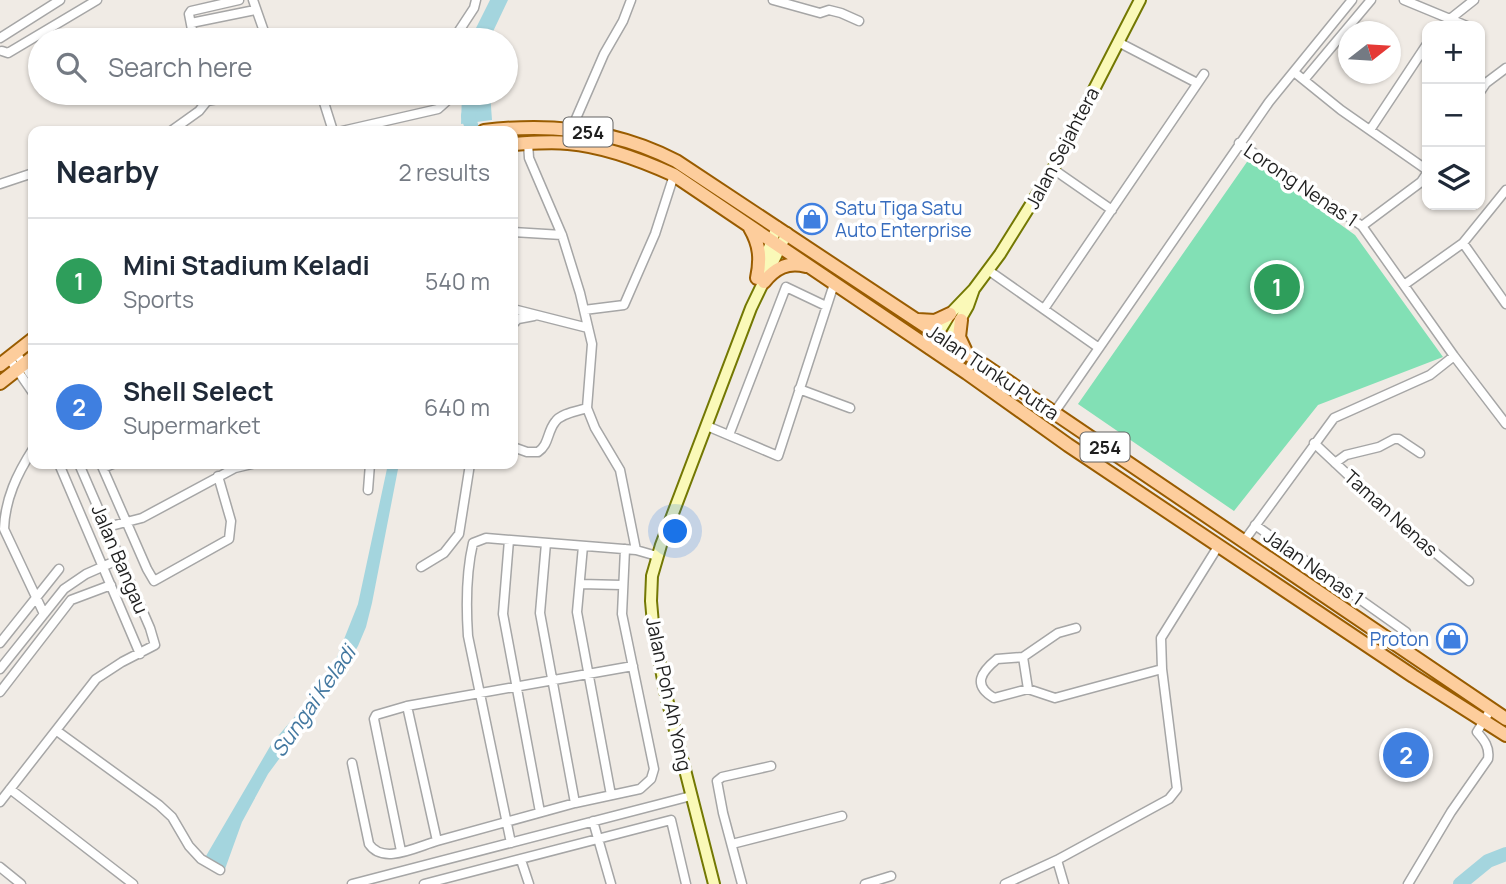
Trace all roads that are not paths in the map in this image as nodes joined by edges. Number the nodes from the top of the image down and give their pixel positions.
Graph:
1 (60, 0) edge
2 (97, 0) edge
3 (239, 0) edge
4 (253, 0) edge
5 (476, 0) edge
6 (631, 0) edge
7 (773, 0) edge
8 (1140, 0) edge
9 (1352, 0) edge
10 (1371, 0) edge
11 (1404, 0) edge
12 (1474, 0) edge
13 (255, 10) junction
14 (1447, 18) junction
15 (1444, 21) edge
16 (1454, 21) edge
17 (859, 22) dead end
18 (191, 23) junction
19 (44, 28) edge
20 (192, 28) edge
21 (262, 28) edge
22 (461, 28) edge
23 (28, 36) edge
24 (0, 38) edge
25 (1118, 42) junction
26 (2, 50) edge
27 (1422, 52) edge
28 (1506, 68) edge
29 (1294, 72) junction
30 (1204, 74) dead end
31 (1304, 80) junction
32 (1197, 83) junction
33 (1485, 84) edge
34 (202, 105) edge
35 (325, 105) edge
36 (442, 105) edge
37 (178, 126) edge
38 (331, 126) edge
39 (364, 126) edge
40 (571, 130) junction
41 (1370, 130) junction
42 (518, 131) edge
43 (528, 143) junction
44 (1239, 143) junction
45 (518, 144) edge
46 (1422, 167) edge
47 (1053, 169) junction
48 (28, 175) edge
49 (674, 175) junction
50 (1422, 180) edge
51 (0, 184) edge
52 (1506, 190) edge
53 (1112, 210) junction
54 (733, 215) junction
55 (1362, 226) junction
56 (782, 230) junction
57 (518, 232) edge
58 (562, 235) junction
59 (1463, 243) junction
60 (776, 244) junction
61 (809, 267) junction
62 (988, 270) junction
63 (761, 280) junction
64 (834, 284) junction
65 (1404, 285) junction
66 (1506, 304) edge
67 (826, 306) junction
68 (1044, 309) junction
69 (518, 310) edge
70 (584, 310) junction
71 (537, 315) junction
72 (911, 317) junction
73 (956, 317) junction
74 (518, 319) edge
75 (588, 328) junction
76 (943, 337) junction
77 (28, 343) edge
78 (1099, 348) junction
79 (934, 352) junction
80 (966, 353) junction
81 (1454, 356) junction
82 (8, 359) edge
83 (19, 368) edge
84 (28, 379) edge
85 (799, 389) junction
86 (587, 408) junction
87 (850, 408) dead end
88 (1054, 413) junction
89 (1506, 424) edge
90 (707, 426) junction
91 (729, 435) junction
92 (1314, 443) junction
93 (518, 449) edge
94 (1420, 453) dead end
95 (28, 458) edge
96 (1335, 463) junction
97 (62, 469) edge
98 (81, 469) edge
99 (103, 469) edge
100 (232, 469) edge
101 (370, 469) edge
102 (469, 469) edge
103 (218, 477) junction
104 (368, 490) dead end
105 (125, 521) junction
106 (1255, 526) junction
107 (107, 527) junction
108 (2, 532) edge
109 (509, 540) junction
110 (1244, 541) junction
111 (1215, 542) junction
112 (546, 543) junction
113 (583, 546) junction
114 (625, 549) junction
115 (636, 550) junction
116 (657, 556) junction
117 (120, 559) junction
118 (103, 565) junction
119 (421, 566) dead end
120 (59, 569) dead end
121 (1255, 569) junction
122 (1469, 581) dead end
123 (580, 584) junction
124 (111, 585) junction
125 (622, 585) junction
126 (36, 598) junction
127 (44, 614) junction
128 (1076, 628) dead end
129 (1406, 632) dead end
130 (0, 643) edge
131 (144, 652) junction
132 (1023, 657) junction
133 (633, 666) junction
134 (0, 669) edge
135 (1162, 669) junction
136 (587, 674) junction
137 (551, 681) junction
138 (515, 687) junction
139 (1028, 689) junction
140 (0, 692) edge
141 (480, 693) junction
142 (407, 706) junction
143 (1487, 715) junction
144 (1506, 719) edge
145 (57, 731) junction
146 (1506, 735) edge
147 (352, 763) dead end
148 (771, 766) dead end
149 (10, 789) junction
150 (611, 795) junction
151 (691, 796) junction
152 (0, 802) edge
153 (575, 803) junction
154 (540, 812) junction
155 (842, 816) dead end
156 (507, 821) junction
157 (593, 821) junction
158 (599, 840) junction
159 (437, 841) junction
160 (511, 843) junction
161 (732, 844) junction
162 (401, 851) junction
163 (521, 860) junction
164 (1057, 860) junction
165 (0, 867) edge
166 (220, 870) dead end
167 (891, 876) dead end
168 (452, 881) edge
169 (1011, 882) edge
170 (21, 884) edge
171 (133, 884) edge
172 (352, 884) edge
173 (424, 884) edge
174 (528, 884) edge
175 (611, 884) edge
176 (686, 884) edge
177 (714, 884) edge
178 (741, 884) edge
179 (864, 884) edge
180 (1064, 884) edge
181 (1408, 884) edge

1 - 24 street
2 - 19 street
3 - 18 street
4 - 13 street
5 - 22 street
6 - 40 street
7 - 17 street
8 - 25 main road, Jalan Sejahtera
9 - 29 street
10 - 31 street
11 - 14 street
12 - 14 street
13 - 18 street
13 - 21 street
14 - 15 street
14 - 16 street
18 - 20 street
23 - 26 street
25 - 32 street
25 - 47 main road, Jalan Sejahtera
27 - 41 street
28 - 33 street
29 - 31 street
29 - 44 street
30 - 32 street
31 - 41 street
32 - 53 street
34 - 37 street
35 - 38 street
36 - 39 street
40 - 42 main road, Jalan Tunku Putra / 254
40 - 56 main road, Jalan Tunku Putra / 254
41 - 46 street
43 - 45 main road, Jalan Tunku Putra / 254
43 - 49 main road, Jalan Tunku Putra / 254
43 - 58 street
44 - 55 street, Lorong Nenas 1
44 - 78 street, Lorong Nenas 1
47 - 53 street
47 - 62 main road, Jalan Sejahtera
48 - 51 street
49 - 54 main road, Jalan Tunku Putra / 254
49 - 70 street
50 - 55 street
52 - 59 street
53 - 68 street
54 - 60 main road, Jalan Tunku Putra / 254
54 - 63 main road
55 - 65 street, Lorong Nenas 1
56 - 60 main road, Jalan Poh Ah Yong
56 - 72 main road, Jalan Tunku Putra / 254
57 - 58 street
58 - 70 street
59 - 65 street
59 - 66 street
60 - 61 main road, Jalan Tunku Putra / 254
60 - 63 main road, Jalan Poh Ah Yong
61 - 63 main road
61 - 64 main road, Jalan Tunku Putra / 254
62 - 68 street
62 - 73 main road, Jalan Sejahtera
63 - 90 main road, Jalan Poh Ah Yong
64 - 67 street
64 - 79 main road, Jalan Tunku Putra / 254
65 - 81 street, Lorong Nenas 1
67 - 85 street
67 - 91 street
68 - 78 street
69 - 71 street
70 - 75 street
71 - 74 street
71 - 75 street
72 - 73 main road
72 - 76 main road, Jalan Tunku Putra / 254
73 - 76 main road, Jalan Sejahtera
73 - 80 main road
75 - 86 street
76 - 79 main road, Jalan Sejahtera
76 - 80 main road, Jalan Tunku Putra / 254
77 - 82 main road
78 - 88 street, Lorong Nenas 1
79 - 111 main road, Jalan Tunku Putra / 254
80 - 88 main road, Jalan Tunku Putra / 254
81 - 89 street, Lorong Nenas 1
81 - 92 street
82 - 83 street
83 - 84 street
85 - 87 street
85 - 91 street
86 - 93 street
86 - 115 street
88 - 110 main road, Jalan Tunku Putra / 254
90 - 91 street
90 - 116 main road, Jalan Poh Ah Yong
92 - 96 street, Taman Nenas
92 - 106 street
94 - 96 street
95 - 108 street
96 - 122 street, Taman Nenas
97 - 118 street
98 - 107 street, Jalan Bangau
99 - 105 street
100 - 103 street
101 - 104 street
102 - 119 street
103 - 105 street
103 - 105 street
105 - 107 street
106 - 110 street
106 - 129 street, Jalan Nenas 1
107 - 117 street, Jalan Bangau
108 - 126 street
109 - 112 street
109 - 138 street
109 - 141 street
110 - 111 main road
110 - 121 main road
110 - 143 main road, Jalan Tunku Putra / 254
111 - 121 main road, Jalan Tunku Putra / 254
111 - 135 street
112 - 113 street
112 - 137 street
113 - 114 street
113 - 123 street
114 - 115 street
114 - 125 street
115 - 116 street
116 - 151 main road, Jalan Poh Ah Yong
117 - 118 street
117 - 131 street, Jalan Bangau
118 - 124 street
118 - 127 street
120 - 126 street
121 - 143 main road, Jalan Tunku Putra / 254
123 - 125 street
123 - 136 street
124 - 131 street
124 - 140 street
125 - 133 street
126 - 127 street
126 - 130 street
127 - 134 street
128 - 132 street
131 - 145 street
132 - 139 street
132 - 139 street
133 - 136 street
133 - 150 street
135 - 139 street
135 - 164 street
136 - 137 street
136 - 150 street
137 - 138 street
137 - 153 street
138 - 141 street
138 - 154 street
141 - 142 street
141 - 156 street
142 - 159 street
142 - 162 street
143 - 144 main road, Jalan Tunku Putra / 254
143 - 146 main road, Jalan Tunku Putra / 254
143 - 181 street
145 - 149 street
145 - 166 street
147 - 162 street
148 - 161 street
149 - 152 street
149 - 171 street
150 - 153 street
151 - 157 street
151 - 177 main road, Jalan Poh Ah Yong
153 - 154 street
154 - 156 street
155 - 161 street
156 - 159 street
156 - 160 street
157 - 158 street
157 - 160 street
158 - 163 street
158 - 175 street
158 - 176 street
159 - 162 street
160 - 172 street
161 - 178 street
163 - 168 street
163 - 174 street
164 - 169 street
164 - 180 street
165 - 170 street
167 - 179 street
168 - 173 street

